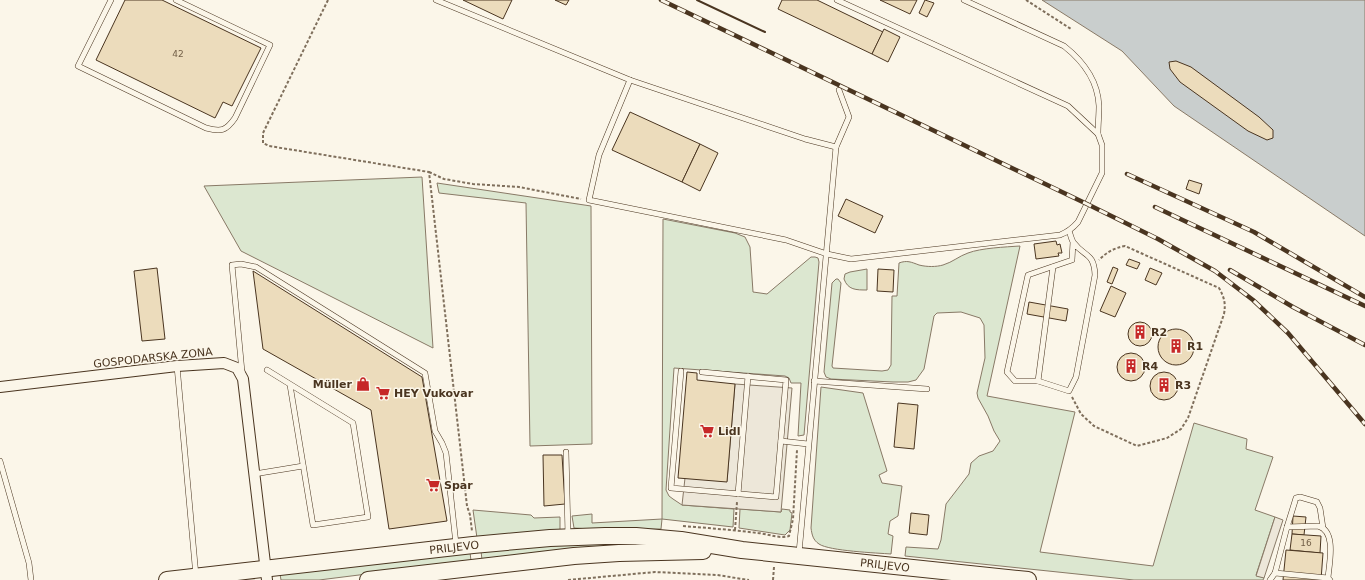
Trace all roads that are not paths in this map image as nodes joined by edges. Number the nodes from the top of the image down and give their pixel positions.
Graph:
1 (111, 0) edge
2 (176, 0) edge
3 (436, 0) edge
4 (837, 0) edge
5 (964, 0) edge
6 (630, 80) junction
7 (839, 90) dead end
8 (1098, 134) junction
9 (836, 147) junction
10 (1069, 231) junction
11 (1073, 242) junction
12 (827, 254) junction
13 (1053, 267) junction
14 (177, 366) junction
15 (267, 370) dead end
16 (681, 371) dead end
17 (702, 372) dead end
18 (748, 376) junction
19 (243, 379) junction
20 (814, 381) junction
21 (1038, 381) junction
22 (290, 385) junction
23 (0, 387) edge
24 (927, 389) dead end
25 (781, 442) junction
26 (808, 444) junction
27 (566, 452) dead end
28 (0, 461) edge
29 (304, 466) junction
30 (254, 474) junction
31 (738, 494) junction
32 (1287, 527) junction
33 (1322, 528) junction
34 (568, 537) junction
35 (457, 547) junction
36 (742, 550) junction
37 (798, 556) junction
38 (1275, 573) junction
39 (266, 574) edge
40 (196, 577) junction
41 (378, 579) edge
42 (1329, 579) edge
43 (31, 580) edge
44 (167, 580) edge
45 (1028, 580) edge
46 (1270, 580) edge

1 - 2 lane
3 - 6 lane
4 - 8 lane
5 - 8 lane
6 - 9 lane
6 - 12 lane
7 - 9 lane
8 - 10 lane
9 - 12 lane
10 - 11 lane
10 - 12 lane
11 - 13 lane
11 - 21 lane
12 - 20 lane
13 - 21 lane
13 - 21 lane
14 - 19 street, GOSPODARSKA ZONA
14 - 23 street, GOSPODARSKA ZONA
14 - 40 lane
15 - 22 lane
16 - 31 lane
17 - 18 lane
18 - 25 lane
18 - 31 lane
19 - 30 street
19 - 35 lane
20 - 24 lane
20 - 26 lane
22 - 29 lane
22 - 29 lane
25 - 26 lane
25 - 31 lane
26 - 37 lane
27 - 34 lane
28 - 43 lane
29 - 30 lane
30 - 39 street
32 - 33 lane
32 - 33 lane
32 - 38 lane
33 - 42 lane
34 - 35 main road, PRILJEVO
34 - 36 main road, PRILJEVO
35 - 39 main road, PRILJEVO
36 - 37 main road, PRILJEVO
36 - 41 main road, PRILJEVO
37 - 45 main road, PRILJEVO
38 - 42 lane
38 - 46 lane
39 - 40 main road, PRILJEVO
40 - 44 main road, PRILJEVO

